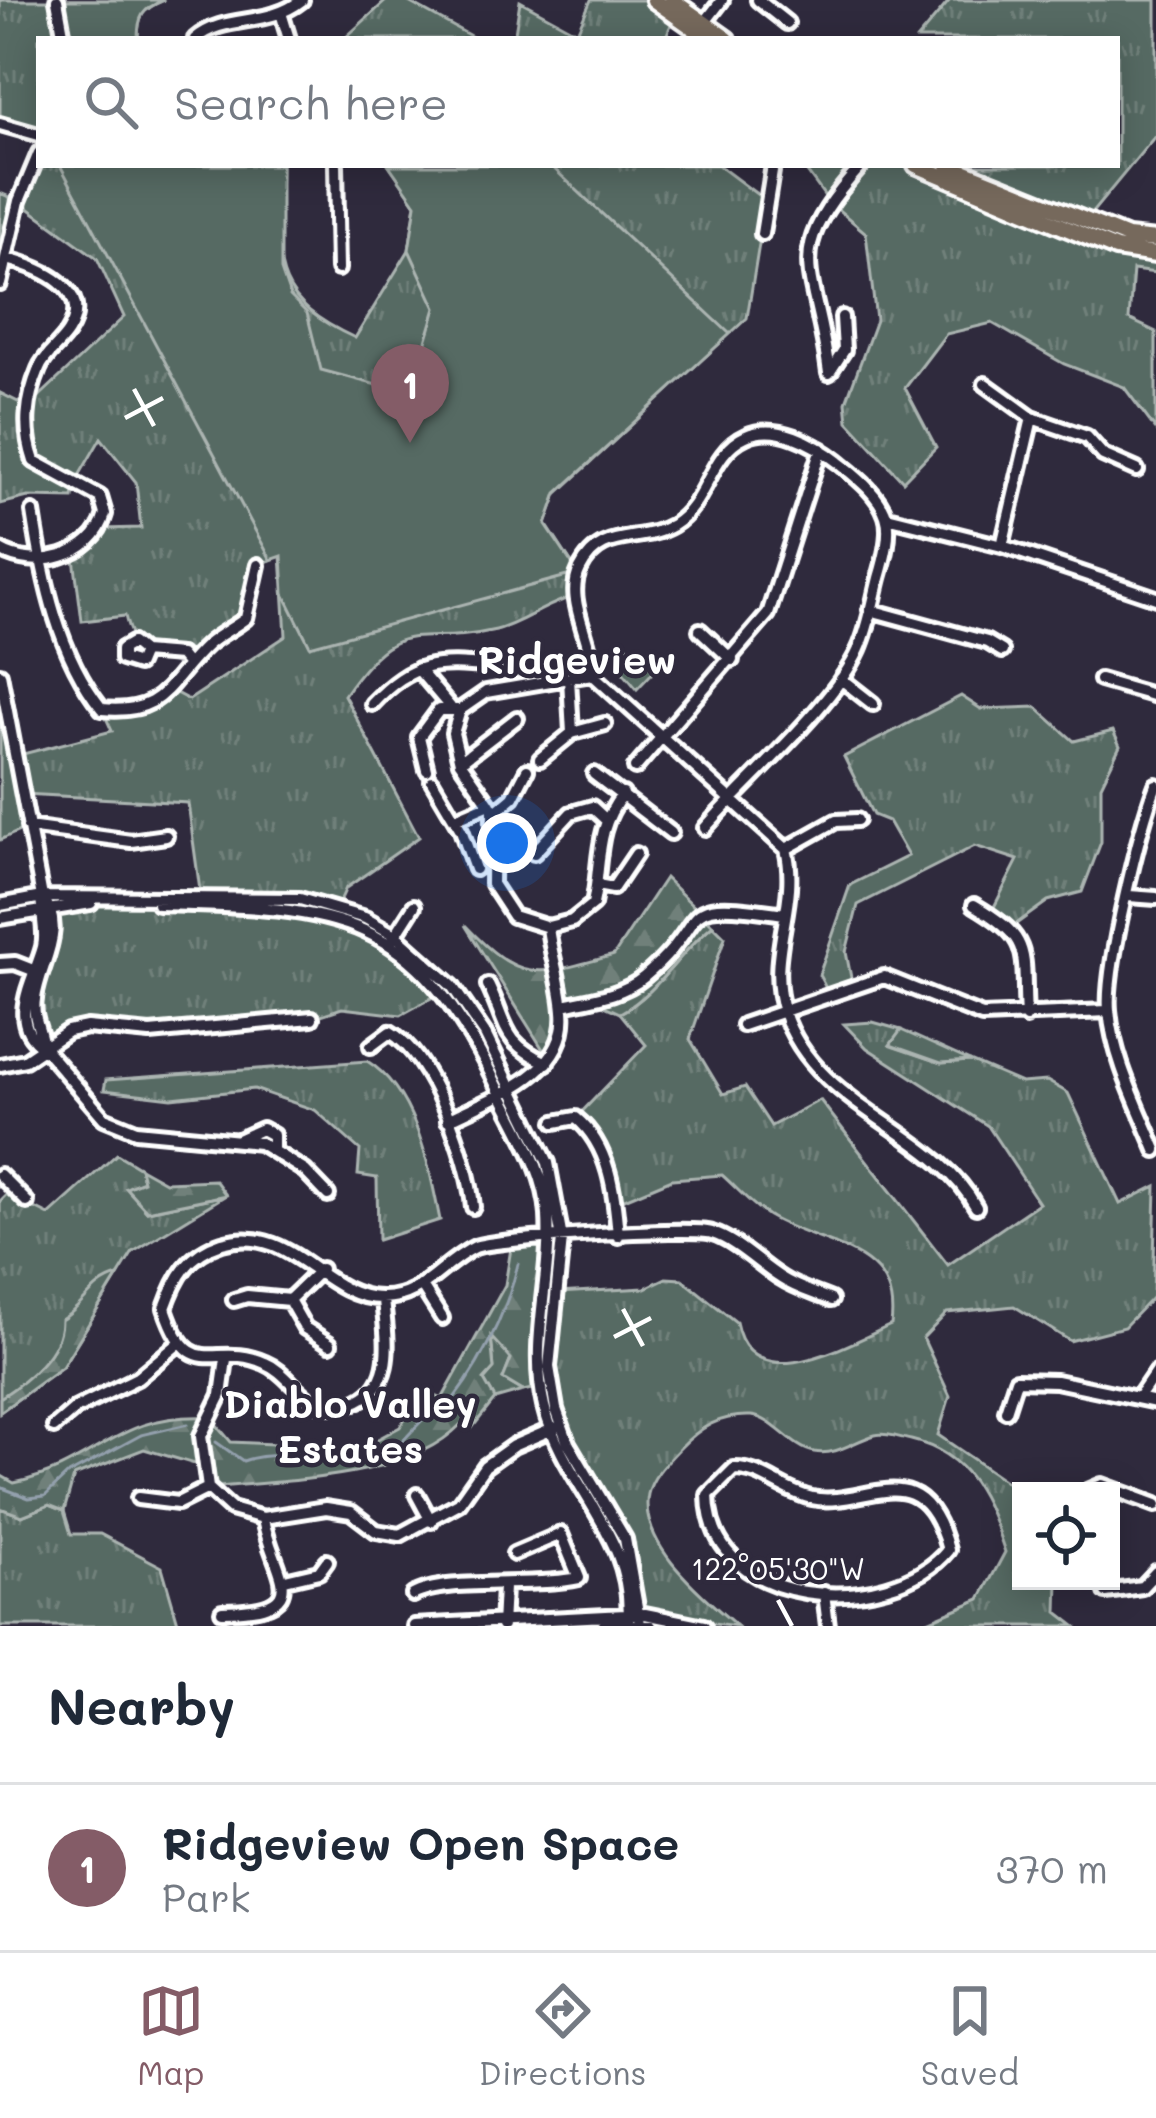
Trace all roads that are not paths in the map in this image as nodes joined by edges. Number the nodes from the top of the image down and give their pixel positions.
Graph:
1 (57, 0) edge
2 (302, 0) edge
3 (654, 0) edge
4 (672, 0) edge
5 (722, 0) edge
6 (758, 0) edge
7 (282, 16) junction
8 (787, 23) dead end
9 (704, 31) edge
10 (63, 36) edge
11 (199, 36) edge
12 (288, 36) edge
13 (0, 124) edge
14 (36, 134) edge
15 (36, 160) edge
16 (336, 168) edge
17 (773, 168) edge
18 (859, 168) edge
19 (923, 168) edge
20 (955, 168) edge
21 (762, 234) dead end
22 (1156, 240) edge
23 (1156, 255) edge
24 (7, 260) junction
25 (338, 269) dead end
26 (0, 284) edge
27 (842, 317) dead end
28 (985, 384) dead end
29 (1032, 418) junction
30 (821, 449) junction
31 (1137, 470) dead end
32 (33, 512) dead end
33 (887, 517) junction
34 (1002, 546) junction
35 (0, 550) edge
36 (40, 562) junction
37 (258, 566) dead end
38 (1156, 598) edge
39 (870, 610) junction
40 (700, 630) dead end
41 (1002, 651) dead end
42 (143, 652) dead end
43 (732, 660) junction
44 (188, 664) junction
45 (481, 666) junction
46 (496, 667) dead end
47 (418, 669) junction
48 (0, 674) edge
49 (592, 674) junction
50 (569, 678) junction
51 (841, 679) junction
52 (1100, 680) dead end
53 (492, 691) junction
54 (1156, 697) edge
55 (372, 704) dead end
56 (873, 704) dead end
57 (455, 708) junction
58 (518, 718) dead end
59 (605, 724) dead end
60 (572, 733) junction
61 (660, 737) junction
62 (540, 758) dead end
63 (460, 762) junction
64 (634, 768) dead end
65 (527, 770) dead end
66 (593, 774) dead end
67 (1156, 785) edge
68 (623, 794) junction
69 (732, 797) junction
70 (492, 809) junction
71 (455, 819) junction
72 (605, 819) junction
73 (857, 820) dead end
74 (28, 826) junction
75 (705, 828) dead end
76 (671, 833) dead end
77 (166, 836) dead end
78 (786, 849) junction
79 (534, 854) dead end
80 (636, 854) dead end
81 (475, 869) dead end
82 (597, 884) junction
83 (1129, 896) junction
84 (42, 897) junction
85 (1156, 898) edge
86 (0, 905) edge
87 (974, 905) dead end
88 (414, 906) dead end
89 (45, 910) junction
90 (784, 914) junction
91 (0, 918) edge
92 (548, 927) junction
93 (393, 939) junction
94 (0, 964) edge
95 (37, 972) junction
96 (488, 986) dead end
97 (563, 1005) junction
98 (1108, 1011) junction
99 (784, 1012) junction
100 (1026, 1017) junction
101 (312, 1018) dead end
102 (743, 1025) dead end
103 (371, 1046) dead end
104 (43, 1047) junction
105 (547, 1063) junction
106 (0, 1065) edge
107 (505, 1089) junction
108 (448, 1120) junction
109 (555, 1122) dead end
110 (1155, 1143) edge
111 (0, 1175) edge
112 (328, 1195) dead end
113 (27, 1202) dead end
114 (473, 1207) dead end
115 (976, 1207) dead end
116 (618, 1236) junction
117 (555, 1240) junction
118 (321, 1269) junction
119 (423, 1288) junction
120 (383, 1299) junction
121 (234, 1300) dead end
122 (289, 1300) junction
123 (831, 1300) dead end
124 (442, 1318) dead end
125 (178, 1344) junction
126 (330, 1344) dead end
127 (226, 1359) junction
128 (1156, 1372) edge
129 (1141, 1394) junction
130 (1156, 1402) edge
131 (1006, 1411) dead end
132 (54, 1427) dead end
133 (556, 1427) junction
134 (208, 1488) junction
135 (1120, 1492) edge
136 (417, 1495) dead end
137 (138, 1498) dead end
138 (1156, 1505) edge
139 (263, 1517) junction
140 (431, 1521) junction
141 (514, 1554) dead end
142 (327, 1561) dead end
143 (1156, 1572) edge
144 (285, 1580) junction
145 (505, 1586) junction
146 (1106, 1592) dead end
147 (824, 1593) junction
148 (413, 1594) dead end
149 (222, 1611) dead end
150 (638, 1620) edge
151 (602, 1621) edge
152 (414, 1626) edge
153 (502, 1626) edge
154 (704, 1626) edge
155 (828, 1626) edge

1 - 10 street
2 - 7 street
3 - 9 main road
4 - 9 main road
5 - 9 street
6 - 8 street
7 - 11 street
7 - 12 street
13 - 14 street
15 - 24 street
16 - 25 street
17 - 21 street
18 - 27 street
19 - 23 main road
20 - 22 main road
24 - 26 street
24 - 36 street
28 - 29 street
29 - 31 street
29 - 34 street
30 - 33 street
30 - 43 street
30 - 49 street
32 - 36 street
33 - 34 street
33 - 39 street
34 - 38 street
35 - 36 street
36 - 44 street
37 - 44 street
39 - 41 street
39 - 51 street
40 - 43 street
42 - 44 street
43 - 61 street
45 - 46 street
45 - 47 street
45 - 53 street
47 - 55 street
47 - 57 street
48 - 74 street
49 - 50 street
49 - 61 street
50 - 53 street
50 - 60 street
51 - 56 street
51 - 69 street
52 - 54 street
53 - 57 street
57 - 63 street
57 - 71 street
58 - 63 street
59 - 60 street
60 - 62 street
61 - 64 street
61 - 69 street
63 - 70 street
65 - 70 street
66 - 68 street
67 - 83 street
68 - 72 street
68 - 76 street
69 - 75 street
69 - 78 street
70 - 71 street
70 - 92 street
71 - 81 street
72 - 79 street
72 - 82 street
73 - 78 street
74 - 77 street
74 - 84 street
78 - 90 street
80 - 82 street
82 - 92 street
83 - 85 street
83 - 98 street
84 - 86 street
84 - 89 street
84 - 93 street
87 - 100 street
88 - 93 street
89 - 91 street
89 - 93 street
89 - 95 street
90 - 97 street
90 - 99 street
92 - 97 street
93 - 107 street
94 - 95 street
95 - 104 street
96 - 105 street
97 - 105 street
98 - 100 street
98 - 110 street
99 - 100 street
99 - 102 street
99 - 115 street
101 - 104 street
103 - 108 street
104 - 106 street
104 - 112 street
105 - 107 street
107 - 108 street
107 - 117 street
108 - 114 street
109 - 116 street
111 - 113 street
116 - 117 street
116 - 123 street
117 - 119 street
117 - 133 street
118 - 120 street
118 - 122 street
118 - 125 street
119 - 120 street
119 - 124 street
120 - 127 street
121 - 122 street
122 - 126 street
125 - 127 street
125 - 132 street
127 - 134 street
128 - 129 street
129 - 130 street
129 - 131 street
133 - 140 street
133 - 150 street
134 - 137 street
134 - 139 street
135 - 138 street
136 - 140 street
139 - 140 street
139 - 144 street
141 - 145 street
142 - 144 street
143 - 146 street
144 - 149 street
145 - 148 street
145 - 153 street
147 - 147 street
147 - 155 street
150 - 151 street
150 - 154 street
151 - 153 street
152 - 153 street

